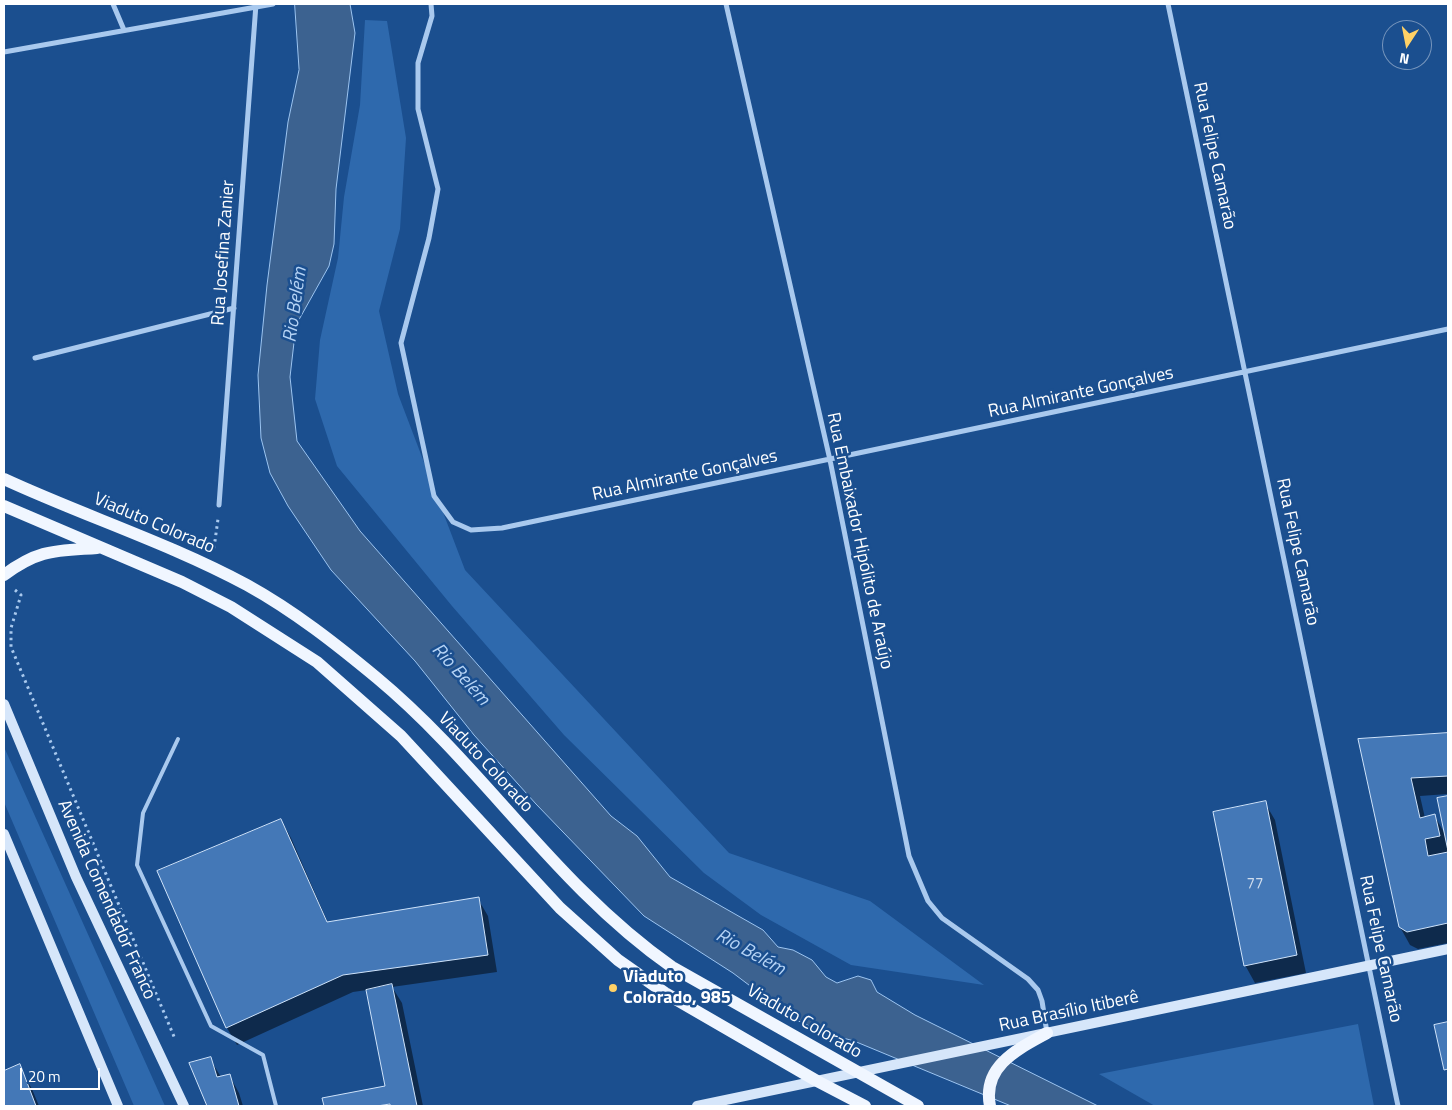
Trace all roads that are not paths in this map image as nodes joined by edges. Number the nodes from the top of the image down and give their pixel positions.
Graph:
1 (113, 4) edge
2 (272, 4) edge
3 (431, 4) edge
4 (726, 4) edge
5 (1168, 4) edge
6 (256, 5) edge
7 (124, 30) junction
8 (4, 52) edge
9 (234, 308) junction
10 (1448, 329) edge
11 (35, 358) dead end
12 (1246, 373) junction
13 (830, 460) junction
14 (4, 479) edge
15 (219, 504) road end
16 (4, 506) edge
17 (101, 548) junction
18 (4, 576) edge
19 (4, 704) edge
20 (178, 739) dead end
21 (4, 834) edge
22 (1448, 949) edge
23 (1369, 966) junction
24 (1047, 1033) junction
25 (857, 1073) junction
26 (817, 1081) junction
27 (989, 1103) edge
28 (118, 1106) edge
29 (184, 1106) edge
30 (276, 1106) edge
31 (697, 1106) edge
32 (865, 1106) edge
33 (918, 1106) edge
34 (1398, 1106) edge

1 - 7 street
2 - 6 street
3 - 13 street, Rua Almirante Gonçalves
4 - 13 street, Rua Embaixador Hipólito de Araújo
5 - 12 street, Rua Felipe Camarão
6 - 7 street
6 - 9 street, Rua Josefina Zanier
7 - 8 street
9 - 11 street
9 - 15 street, Rua Josefina Zanier
10 - 12 street, Rua Almirante Gonçalves
12 - 13 street, Rua Almirante Gonçalves
12 - 23 street, Rua Felipe Camarão
13 - 24 street, Rua Embaixador Hipólito de Araújo
14 - 25 main road, Viaduto Colorado
16 - 17 main road
17 - 18 main road
17 - 26 main road
19 - 29 main road, Avenida Comendador Franco
20 - 30 lane
21 - 28 main road
22 - 23 main road, Rua Brasílio Itiberê
23 - 24 main road, Rua Brasílio Itiberê
23 - 34 street, Rua Felipe Camarão
24 - 25 main road, Rua Brasílio Itiberê
24 - 27 main road
25 - 26 main road, Rua Brasílio Itiberê
25 - 33 main road, Viaduto Colorado
26 - 31 main road, Rua Brasílio Itiberê
26 - 32 main road

